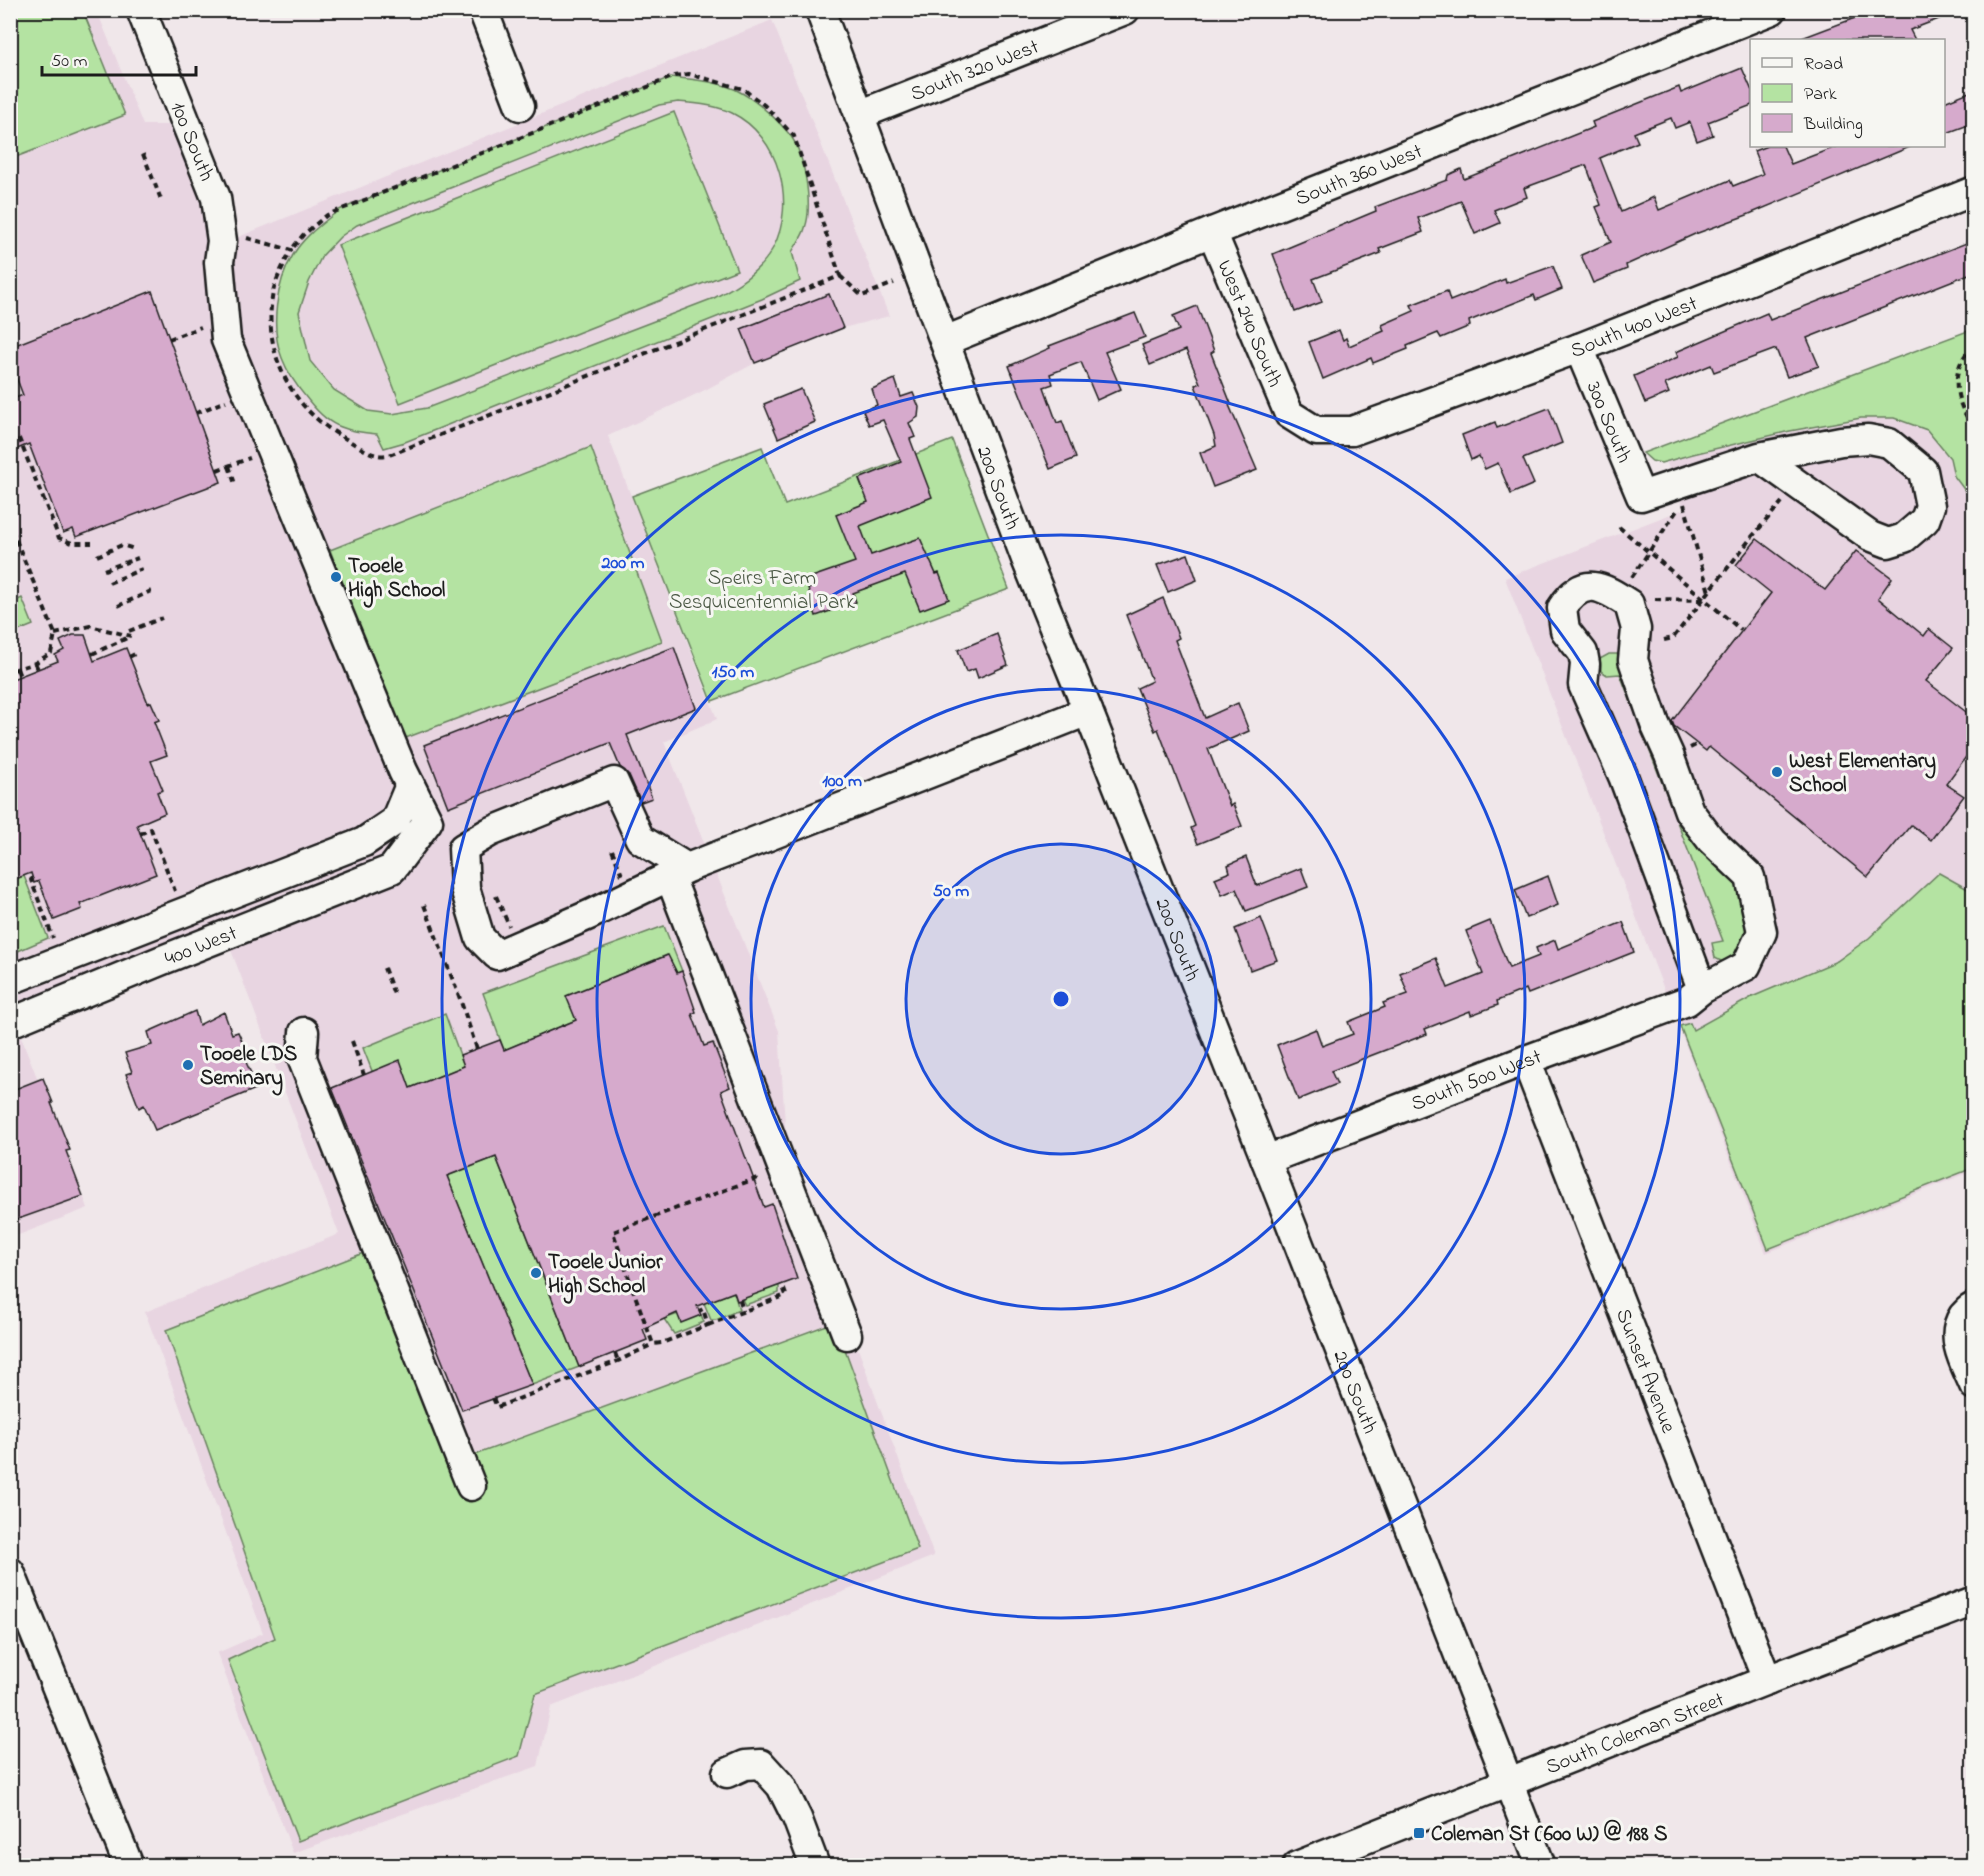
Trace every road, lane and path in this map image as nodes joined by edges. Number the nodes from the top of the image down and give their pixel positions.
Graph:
1 (141, 10) edge
2 (483, 10) edge
3 (820, 10) edge
4 (1125, 10) edge
5 (1772, 10) edge
6 (520, 106) dead end
7 (859, 115) junction
8 (142, 154) dead end
9 (1974, 191) edge
10 (162, 202) dead end
11 (1212, 232) junction
12 (235, 239) junction
13 (291, 250) junction
14 (840, 276) junction
15 (894, 283) dead end
16 (202, 327) dead end
17 (169, 339) dead end
18 (945, 341) junction
19 (1974, 346) edge
20 (1579, 348) junction
21 (229, 399) dead end
22 (196, 413) dead end
23 (1289, 414) joint
24 (1974, 426) edge
25 (10, 438) edge
26 (29, 443) dead end
27 (22, 445) junction
28 (253, 456) dead end
29 (1759, 457) junction
30 (229, 466) junction
31 (217, 470) dead end
32 (236, 484) dead end
33 (1784, 499) dead end
34 (58, 519) dead end
35 (53, 521) junction
36 (1619, 527) dead end
37 (10, 534) edge
38 (92, 543) dead end
39 (134, 549) dead end
40 (1648, 554) junction
41 (97, 556) dead end
42 (138, 558) dead end
43 (142, 569) dead end
44 (104, 570) dead end
45 (1631, 578) dead end
46 (109, 583) dead end
47 (151, 591) dead end
48 (1709, 593) junction
49 (1655, 599) dead end
50 (1703, 600) junction
51 (118, 606) dead end
52 (162, 618) dead end
53 (1741, 630) dead end
54 (129, 631) dead end
55 (55, 634) junction
56 (1664, 640) dead end
57 (137, 653) dead end
58 (92, 654) dead end
59 (129, 657) dead end
60 (35, 663) junction
61 (17, 669) junction
62 (38, 669) dead end
63 (10, 670) edge
64 (20, 676) dead end
65 (1088, 711) junction
66 (410, 785) junction
67 (140, 834) dead end
68 (612, 850) dead end
69 (392, 869) joint
70 (678, 872) junction
71 (33, 878) dead end
72 (625, 881) dead end
73 (176, 895) dead end
74 (496, 896) dead end
75 (424, 905) dead end
76 (509, 927) dead end
77 (56, 944) dead end
78 (384, 968) dead end
79 (10, 980) edge
80 (394, 994) dead end
81 (1695, 995) junction
82 (10, 1023) edge
83 (304, 1032) dead end
84 (352, 1041) dead end
85 (477, 1049) dead end
86 (1526, 1060) junction
87 (364, 1075) dead end
88 (1266, 1160) junction
89 (759, 1177) dead end
90 (782, 1284) dead end
91 (740, 1300) dead end
92 (1974, 1307) edge
93 (699, 1311) dead end
94 (743, 1311) junction
95 (708, 1325) junction
96 (847, 1335) dead end
97 (653, 1344) junction
98 (615, 1353) dead end
99 (618, 1361) junction
100 (1974, 1385) edge
101 (493, 1398) dead end
102 (471, 1486) dead end
103 (10, 1572) edge
104 (1974, 1601) edge
105 (1767, 1680) junction
106 (727, 1773) dead end
107 (1508, 1782) junction
108 (129, 1866) edge
109 (815, 1866) edge
110 (1297, 1866) edge
111 (1541, 1866) edge

1 - 12 street, 100 South
2 - 6 street
3 - 7 street, 200 South
4 - 7 street, South 320 West
5 - 11 street, South 360 West
7 - 18 street, 200 South
8 - 10 path
9 - 20 street, South 400 West
11 - 18 street, South 360 West
11 - 23 street, West 240 South
12 - 13 path
12 - 66 street, 100 South
13 - 14 path
13 - 14 path
14 - 15 path
16 - 17 path
18 - 65 street, 200 South
19 - 24 path
20 - 23 street, South 400 West
20 - 29 street, 300 South
21 - 22 path
25 - 27 path
26 - 27 path
27 - 35 path
28 - 30 path
29 - 29 street
30 - 31 path
30 - 32 path
33 - 48 path
34 - 35 path
35 - 38 path
36 - 40 path
37 - 55 path
39 - 41 path
40 - 45 path
40 - 48 path
40 - 50 path
42 - 44 path
43 - 46 path
47 - 51 path
48 - 50 path
49 - 50 path
50 - 53 path
50 - 56 path
52 - 54 path
55 - 58 path
55 - 60 path
57 - 59 path
60 - 61 path
60 - 62 path
61 - 63 path
61 - 64 path
65 - 70 street
65 - 88 street, 200 South
66 - 69 street, 100 South
66 - 79 street
67 - 73 path
68 - 72 path
69 - 82 street, 400 West
70 - 70 street
70 - 96 street
71 - 77 path
74 - 76 path
75 - 85 path
78 - 80 path
81 - 81 street, South 500 West
81 - 86 street, South 500 West
83 - 102 street
84 - 87 path
86 - 88 street, South 500 West
86 - 105 street, Sunset Avenue
88 - 107 street, 200 South
89 - 97 path
90 - 94 path
91 - 94 path
92 - 100 street
93 - 95 path
94 - 95 path
95 - 97 path
97 - 99 path
98 - 99 path
99 - 101 path
103 - 108 street
104 - 105 street, South Coleman Street
105 - 107 street, South Coleman Street
106 - 109 street
107 - 110 street, South Coleman Street
107 - 111 street, 200 South

